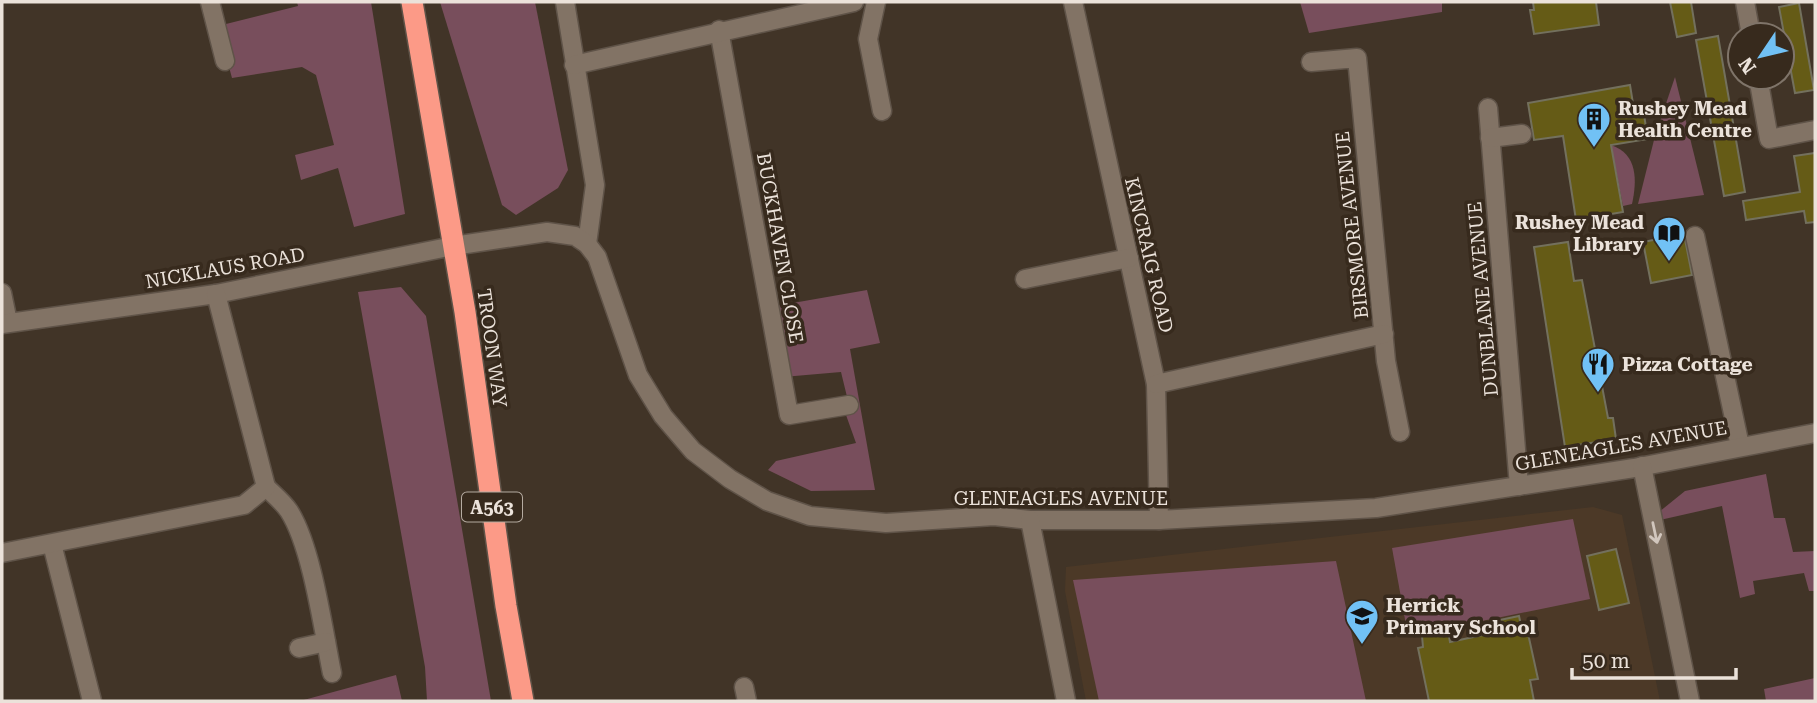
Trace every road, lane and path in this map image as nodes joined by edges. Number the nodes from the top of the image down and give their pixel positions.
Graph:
1 (210, 2) edge
2 (412, 2) edge
3 (565, 2) edge
4 (854, 2) edge
5 (876, 2) edge
6 (1073, 2) edge
7 (1745, 2) edge
8 (1748, 21) edge
9 (719, 30) junction
10 (225, 61) dead end
11 (1311, 62) dead end
12 (574, 65) junction
13 (1760, 91) edge
14 (1488, 108) dead end
15 (882, 111) dead end
16 (1815, 130) edge
17 (1522, 134) dead end
18 (1490, 138) junction
19 (1695, 236) dead end
20 (587, 244) junction
21 (453, 246) junction
22 (1129, 258) junction
23 (1025, 279) dead end
24 (2, 293) edge
25 (216, 294) junction
26 (5, 323) edge
27 (1384, 334) junction
28 (1156, 384) junction
29 (849, 405) dead end
30 (1400, 432) dead end
31 (1815, 433) edge
32 (1740, 446) junction
33 (1642, 466) junction
34 (1519, 486) junction
35 (266, 487) junction
36 (1030, 520) junction
37 (1159, 520) junction
38 (52, 544) junction
39 (2, 553) edge
40 (326, 642) junction
41 (299, 648) dead end
42 (332, 673) dead end
43 (92, 701) edge
44 (523, 701) edge
45 (1066, 701) edge
46 (1690, 701) edge

1 - 10 street
2 - 21 highway, TROON WAY / A563
3 - 12 street
4 - 9 street
5 - 15 street
6 - 22 street, KINCRAIG ROAD
7 - 8 street
9 - 12 street
9 - 29 street, BUCKHAVEN CLOSE
11 - 27 street, BIRSMORE AVENUE
12 - 20 street
13 - 16 street
14 - 18 street, DUNBLANE AVENUE
17 - 18 street
18 - 34 street, DUNBLANE AVENUE
19 - 32 street
20 - 21 street
20 - 36 street, GLENEAGLES AVENUE
21 - 25 street, NICKLAUS ROAD
21 - 44 highway, TROON WAY / A563
22 - 23 street
22 - 28 street, KINCRAIG ROAD
24 - 26 street
25 - 26 street, NICKLAUS ROAD
25 - 35 street
27 - 28 street
27 - 30 street, BIRSMORE AVENUE
28 - 37 street, KINCRAIG ROAD
31 - 32 street, GLENEAGLES AVENUE
32 - 33 street, GLENEAGLES AVENUE
33 - 34 street, GLENEAGLES AVENUE
33 -> 46 street
34 - 37 street, GLENEAGLES AVENUE
35 - 38 street
35 - 40 street
36 - 37 street, GLENEAGLES AVENUE
36 - 45 street
38 - 39 street
38 - 43 street
40 - 41 street
40 - 42 street

